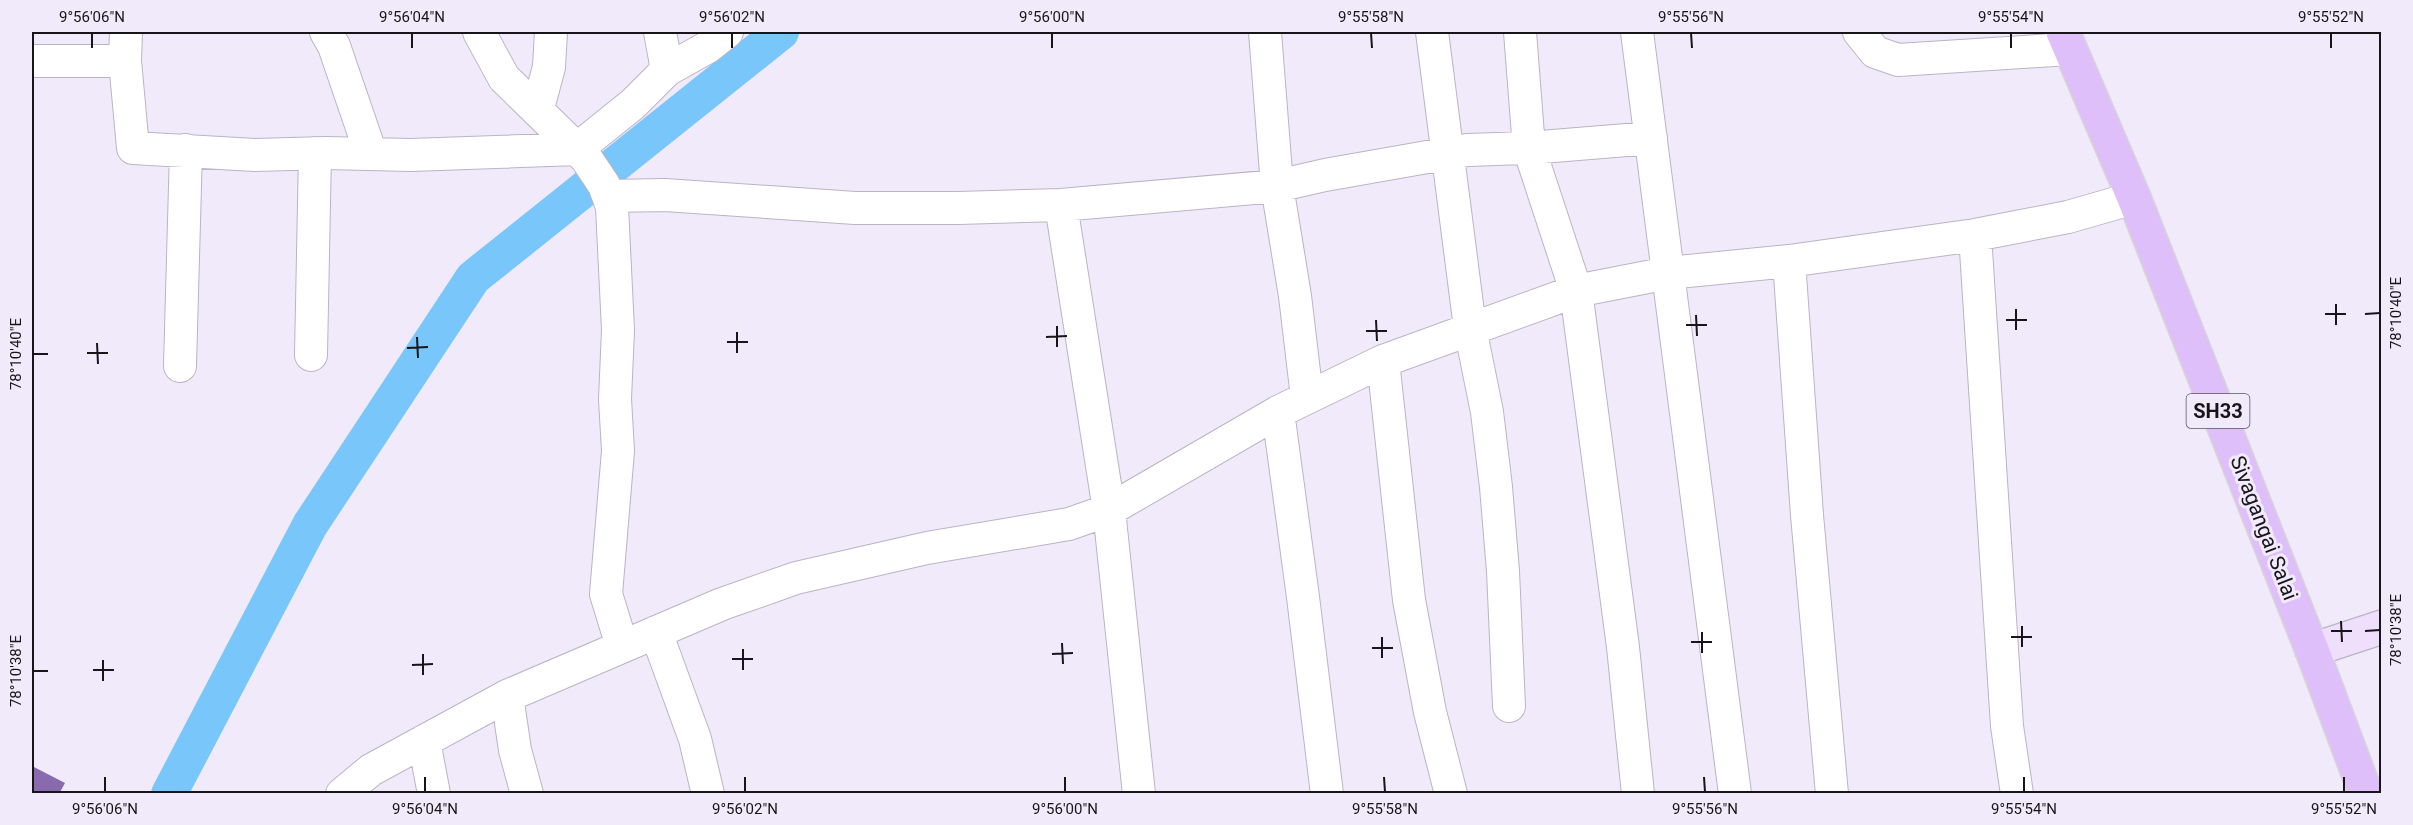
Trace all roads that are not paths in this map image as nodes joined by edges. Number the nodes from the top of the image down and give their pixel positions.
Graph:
1 (326, 32) edge
2 (479, 32) edge
3 (551, 32) edge
4 (660, 32) edge
5 (728, 32) edge
6 (1265, 32) edge
7 (1432, 32) edge
8 (1520, 32) edge
9 (1637, 32) edge
10 (1859, 32) edge
11 (2066, 40) edge
12 (126, 46) edge
13 (32, 61) edge
14 (667, 70) junction
15 (538, 108) junction
16 (1651, 138) junction
17 (1529, 148) junction
18 (186, 150) junction
19 (315, 153) junction
20 (371, 154) junction
21 (581, 154) junction
22 (1448, 155) junction
23 (1277, 186) junction
24 (606, 191) junction
25 (2134, 198) junction
26 (1061, 205) junction
27 (1975, 235) junction
28 (1789, 261) junction
29 (1668, 273) junction
30 (1576, 291) junction
31 (1470, 328) junction
32 (311, 355) dead end
33 (1383, 361) junction
34 (180, 366) dead end
35 (1307, 397) junction
36 (1278, 412) junction
37 (1109, 510) junction
38 (2382, 627) edge
39 (656, 632) junction
40 (621, 646) junction
41 (2312, 650) junction
42 (507, 696) junction
43 (1509, 706) dead end
44 (424, 741) junction
45 (342, 794) edge
46 (434, 794) edge
47 (527, 794) edge
48 (708, 794) edge
49 (1139, 794) edge
50 (1327, 794) edge
51 (1451, 794) edge
52 (1638, 794) edge
53 (1735, 794) edge
54 (1832, 794) edge
55 (2017, 794) edge
56 (2366, 794) edge

1 - 20 street
2 - 15 street
3 - 15 street
4 - 14 street
5 - 14 street
6 - 23 street
7 - 22 street
8 - 17 street
9 - 16 street
10 - 11 street
11 - 25 main road, Sivagangai Salai / SH33
12 - 13 street
12 - 18 street
14 - 21 street
15 - 21 street
16 - 17 street
16 - 29 street
17 - 22 street
17 - 30 street
18 - 19 street
18 - 34 street
19 - 20 street
19 - 32 street
20 - 21 street
21 - 24 street
22 - 23 street
22 - 31 street
23 - 26 street
23 - 35 street
24 - 26 street
24 - 40 street
25 - 27 street
25 - 41 main road, Sivagangai Salai / SH33
26 - 37 street
27 - 28 street
27 - 55 street
28 - 29 street
28 - 54 street
29 - 30 street
29 - 53 street
30 - 31 street
30 - 52 street
31 - 33 street
31 - 43 street
33 - 35 street
33 - 51 street
35 - 36 street
36 - 37 street
36 - 50 street
37 - 39 street
37 - 49 street
38 - 41 street
39 - 40 street
39 - 48 street
40 - 42 street
41 - 56 main road, Sivagangai Salai / SH33
42 - 44 street
42 - 47 street
44 - 45 street
44 - 46 street

